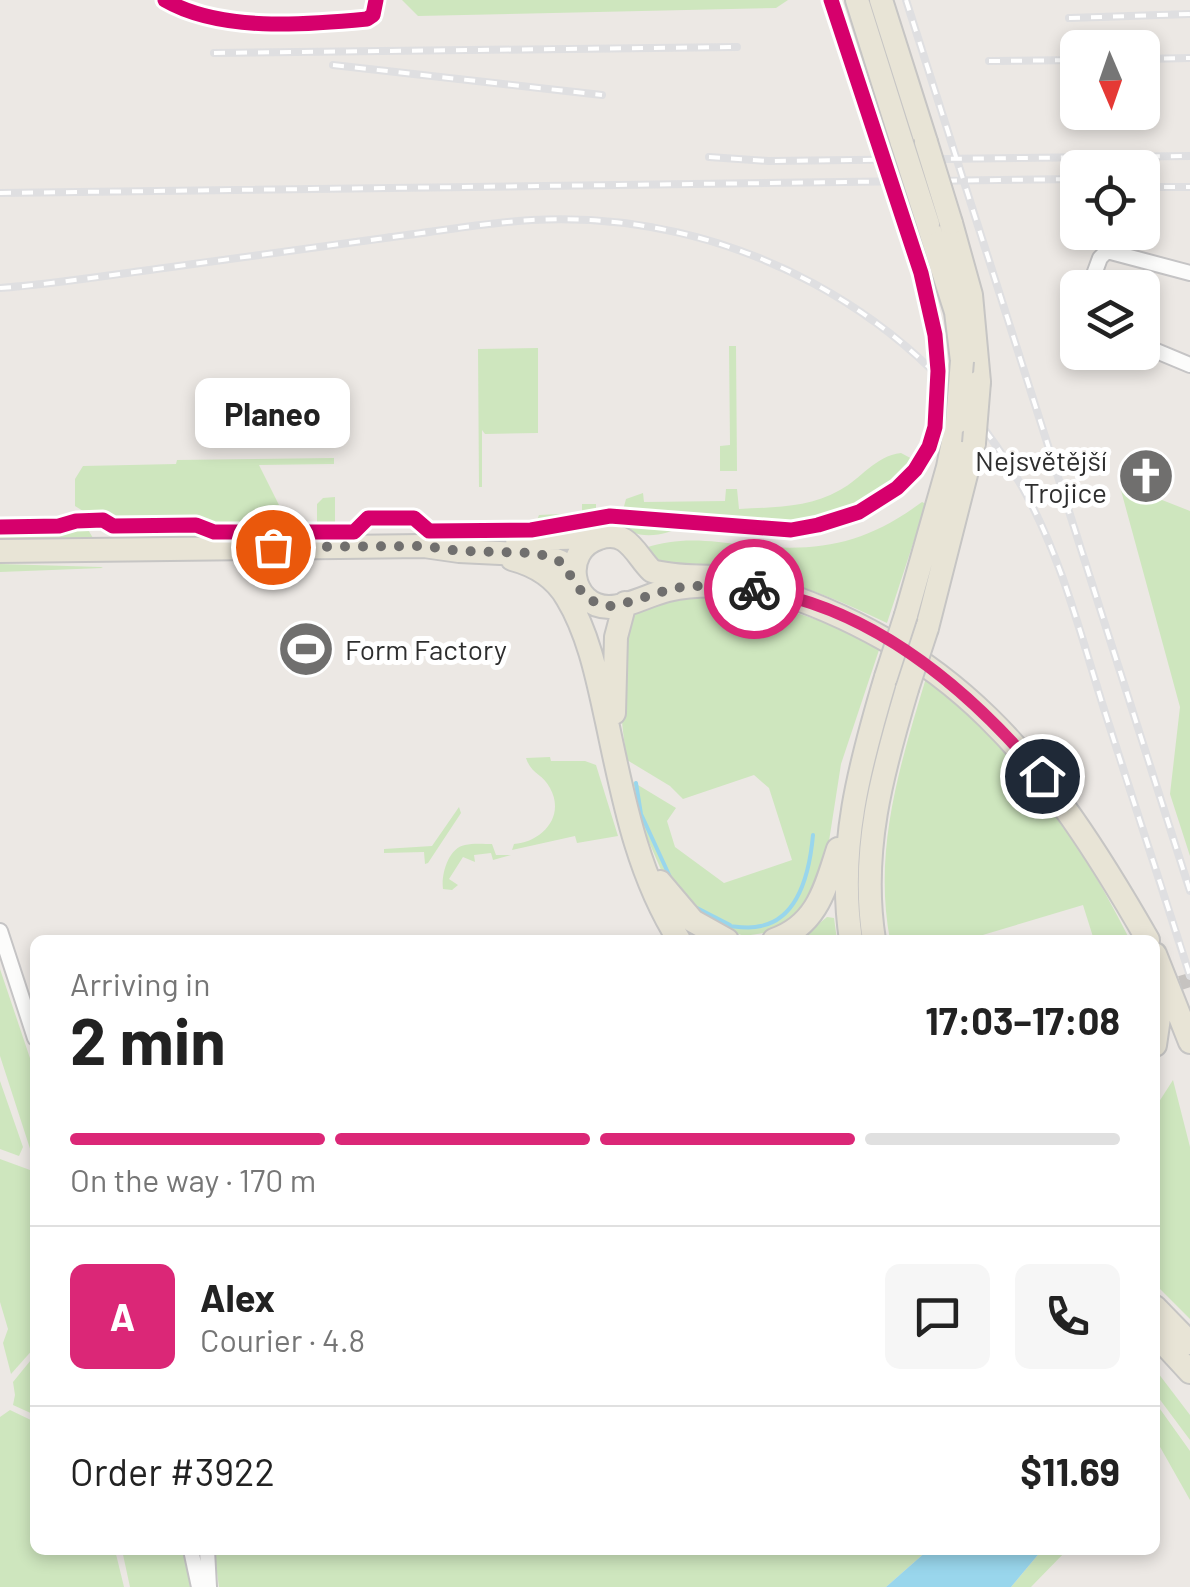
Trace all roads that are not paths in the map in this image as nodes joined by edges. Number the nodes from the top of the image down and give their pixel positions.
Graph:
1 (165, 0) edge
2 (376, 0) edge
3 (856, 0) edge
4 (880, 0) edge
5 (914, 142) junction
6 (940, 223) junction
7 (1096, 270) edge
8 (1190, 273) edge
9 (1160, 354) edge
10 (1190, 366) edge
11 (604, 536) junction
12 (424, 546) junction
13 (0, 551) edge
14 (459, 551) junction
15 (644, 562) junction
16 (575, 581) junction
17 (790, 596) junction
18 (627, 602) junction
19 (897, 683) junction
20 (602, 698) junction
21 (612, 747) junction
22 (625, 802) junction
23 (853, 803) junction
24 (0, 931) edge
25 (703, 934) edge
26 (677, 935) edge
27 (785, 935) edge
28 (850, 935) edge
29 (874, 935) edge
30 (1143, 935) edge
31 (1160, 967) edge
32 (30, 1023) edge
33 (1190, 1042) edge
34 (1160, 1312) edge
35 (1160, 1339) edge
36 (1190, 1344) edge
37 (1190, 1372) edge
38 (193, 1555) edge
39 (205, 1555) edge
40 (198, 1587) edge
41 (208, 1587) edge

1 - 2 street
3 - 5 main road
4 - 5 main road
5 - 6 main road, bridge
6 - 19 main road, bridge
6 - 19 main road, bridge
7 - 8 street
9 - 10 street
11 - 12 main road
11 - 15 main road
11 - 16 main road
12 - 13 main road
12 - 14 main road
14 - 16 main road
14 - 20 main road
15 - 17 main road
15 - 18 main road
16 - 18 main road
16 - 20 main road
17 - 18 main road
17 - 30 main road
18 - 21 main road
19 - 23 main road
19 - 29 main road
20 - 21 main road
21 - 22 main road
22 - 25 main road
22 - 26 main road
23 - 27 main road
23 - 28 main road
24 - 32 street
31 - 33 main road
34 - 36 main road
35 - 37 main road
38 - 40 street
39 - 41 street

